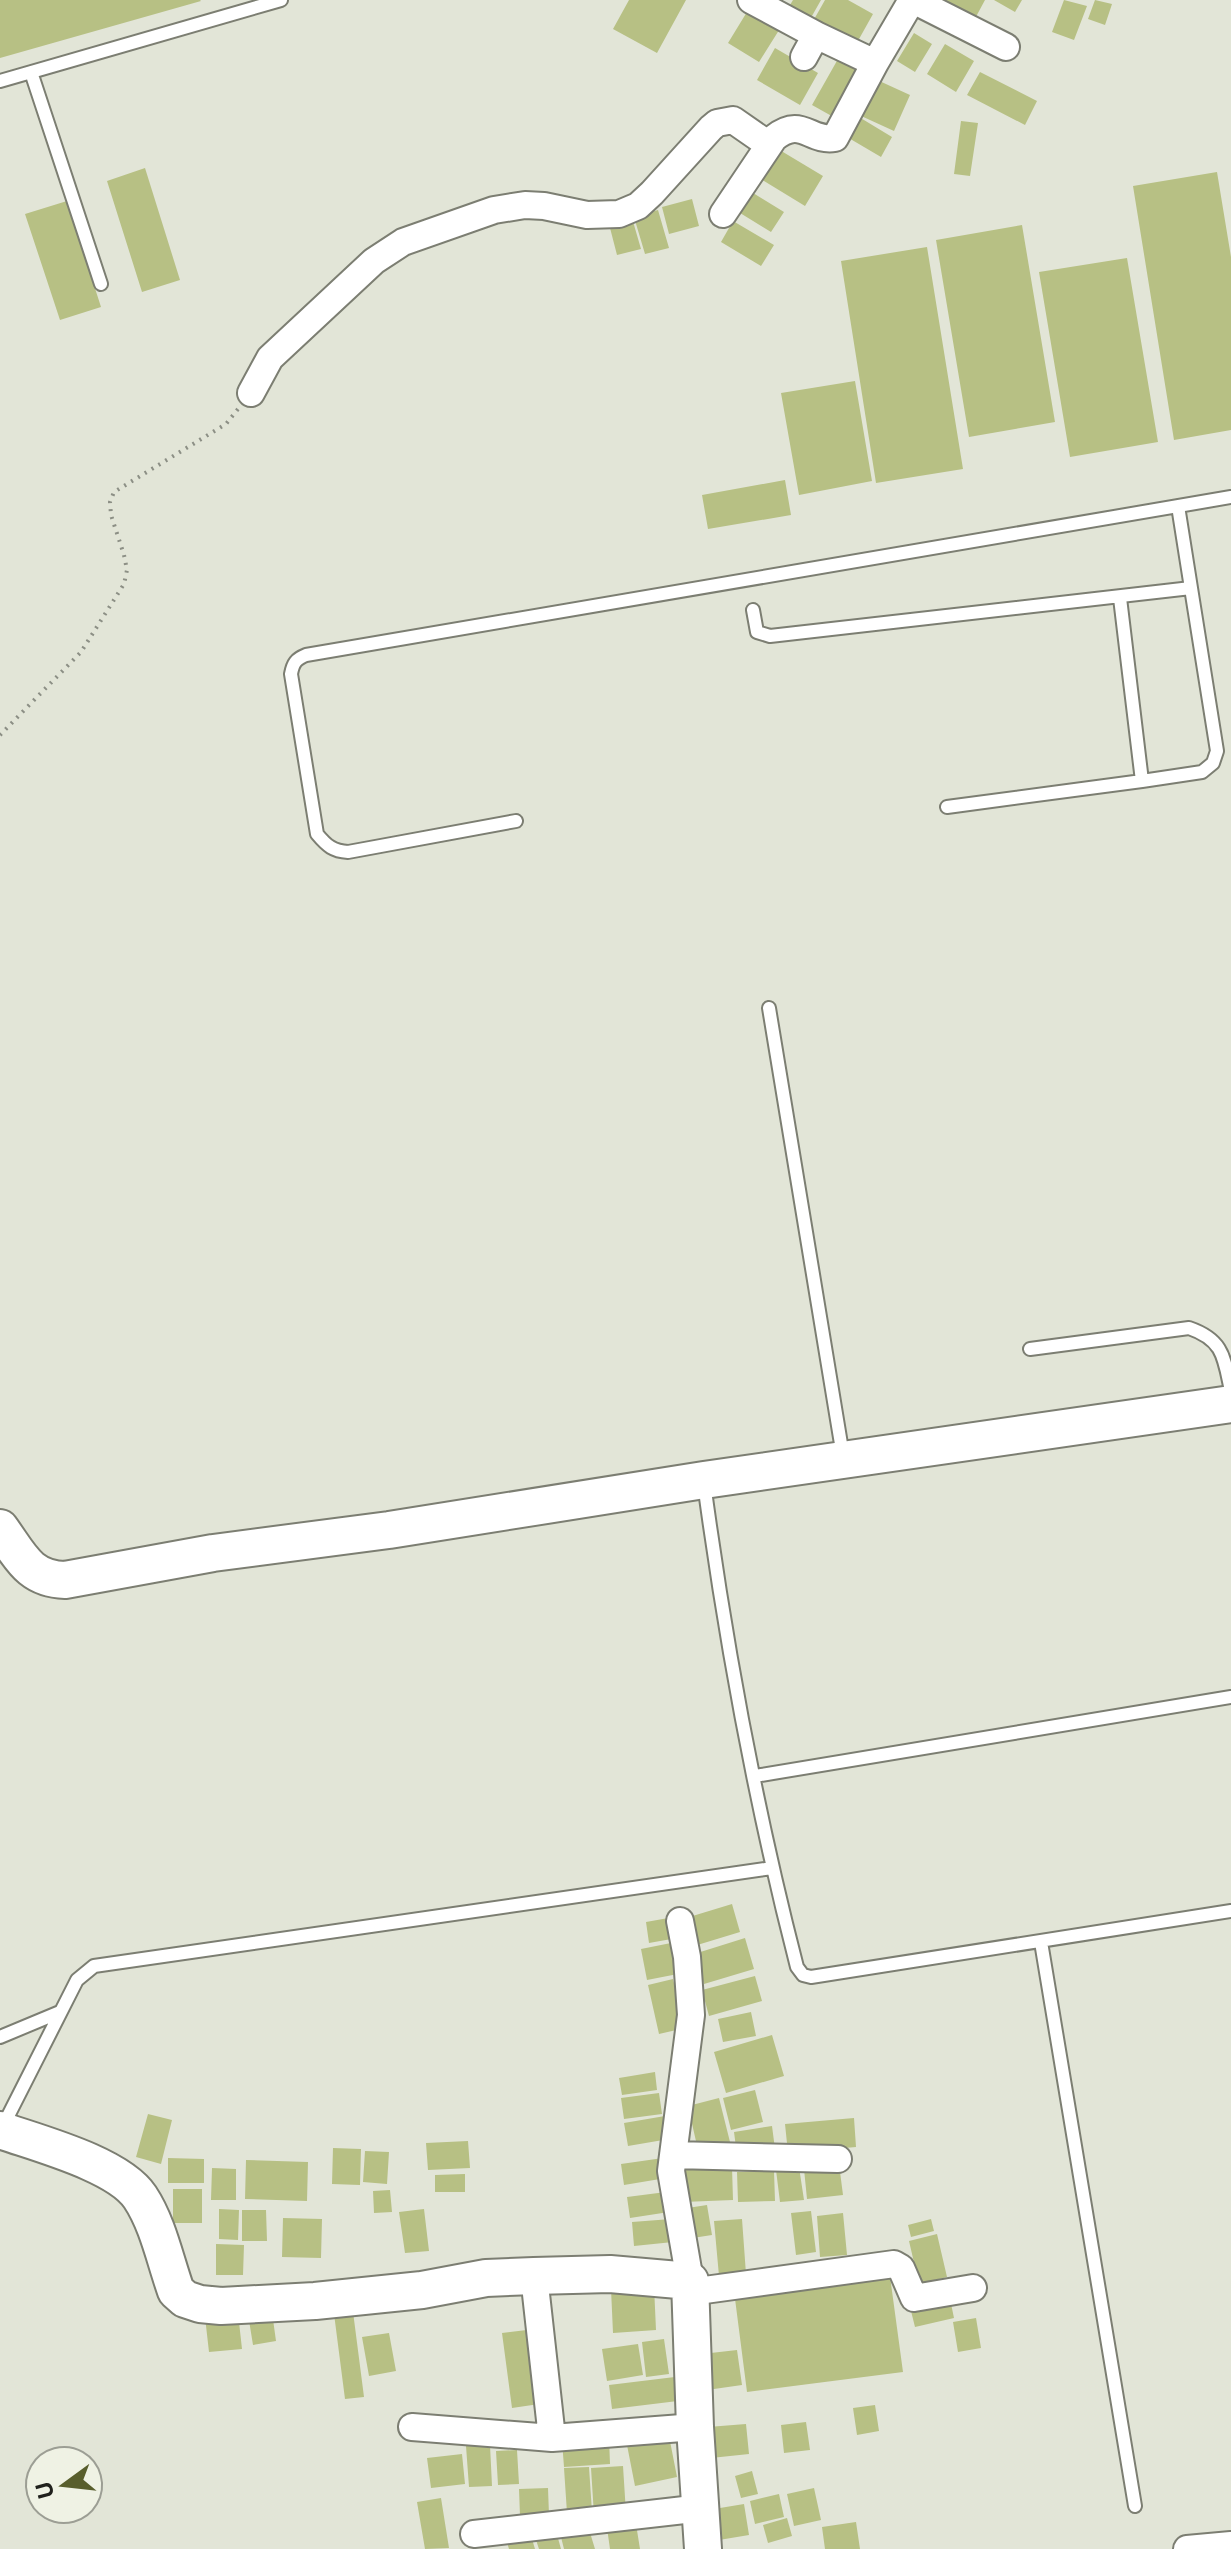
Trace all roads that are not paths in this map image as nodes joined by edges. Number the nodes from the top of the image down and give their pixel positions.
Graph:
1 (281, 0) edge
2 (751, 0) edge
3 (913, 0) edge
4 (1006, 47) dead end
5 (875, 63) junction
6 (31, 72) junction
7 (0, 81) edge
8 (769, 145) junction
9 (723, 214) dead end
10 (101, 284) dead end
11 (251, 393) road end
12 (1231, 497) edge
13 (1178, 506) junction
14 (1191, 588) junction
15 (1120, 598) junction
16 (753, 610) dead end
17 (1142, 781) junction
18 (947, 807) dead end
19 (516, 821) dead end
20 (769, 1008) dead end
21 (1030, 1349) dead end
22 (1231, 1391) edge
23 (1231, 1404) edge
24 (844, 1459) junction
25 (704, 1480) junction
26 (0, 1528) edge
27 (1231, 1697) edge
28 (755, 1776) junction
29 (772, 1868) junction
30 (1231, 1911) edge
31 (680, 1921) dead end
32 (1041, 1942) junction
33 (60, 2012) junction
34 (0, 2037) edge
35 (0, 2132) edge
36 (673, 2155) junction
37 (838, 2159) dead end
38 (534, 2276) junction
39 (690, 2286) junction
40 (973, 2288) dead end
41 (412, 2427) dead end
42 (695, 2427) junction
43 (552, 2438) junction
44 (1135, 2506) dead end
45 (702, 2508) junction
46 (474, 2534) dead end
47 (1231, 2545) edge
48 (703, 2549) edge
49 (1187, 2549) edge

1 - 6 lane
2 - 5 street
3 - 4 street
3 - 5 street
5 - 8 street
6 - 7 lane
6 - 10 lane
8 - 9 street
8 - 11 street
12 - 13 lane
13 - 14 lane
13 - 19 lane
14 - 15 lane
14 - 17 lane
15 - 16 lane
15 - 17 lane
17 - 18 lane
20 - 24 lane
21 - 22 lane
23 - 24 street
24 - 25 street
25 - 26 street
25 - 28 lane
27 - 28 lane
28 - 29 lane
29 - 32 lane
29 - 33 lane
30 - 32 lane
31 - 36 street
32 - 44 lane
33 - 34 lane
33 - 35 lane
35 - 38 street
36 - 37 street
36 - 39 street
38 - 39 street
38 - 43 street
39 - 40 street
39 - 42 street
41 - 43 street
42 - 43 street
42 - 45 street
45 - 46 street
45 - 48 street
47 - 49 street

